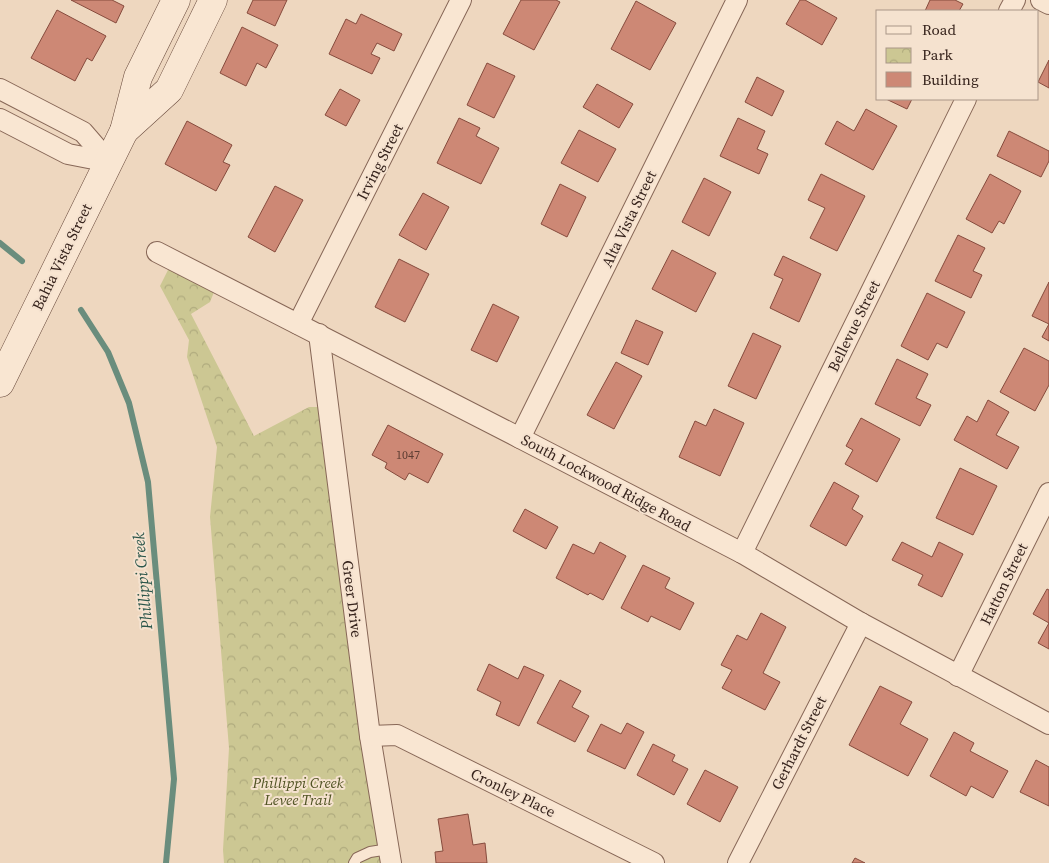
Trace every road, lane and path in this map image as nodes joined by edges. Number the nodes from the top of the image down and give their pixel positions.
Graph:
1 (176, 0) edge
2 (213, 0) edge
3 (461, 0) edge
4 (737, 0) edge
5 (1041, 0) edge
6 (1049, 4) edge
7 (0, 89) edge
8 (966, 100) edge
9 (0, 119) edge
10 (124, 131) junction
11 (109, 162) junction
12 (157, 252) dead end
13 (298, 324) junction
14 (319, 334) junction
15 (0, 383) edge
16 (520, 438) junction
17 (1049, 493) edge
18 (742, 553) junction
19 (861, 623) junction
20 (958, 676) junction
21 (1049, 724) edge
22 (370, 736) junction
23 (390, 856) edge
24 (354, 863) edge
25 (654, 863) edge
26 (738, 863) edge

1 - 10 street, Bahia Vista Street
2 - 10 street, Bahia Vista Street
3 - 13 street, Irving Street
4 - 16 street, Alta Vista Street
5 - 6 street
7 - 11 street
8 - 18 street, Bellevue Street
9 - 11 street
10 - 11 street, Bahia Vista Street
11 - 15 street, Bahia Vista Street
12 - 13 street, South Lockwood Ridge Road
13 - 14 street, South Lockwood Ridge Road
14 - 16 street, South Lockwood Ridge Road
14 - 22 street, Greer Drive
16 - 18 street, South Lockwood Ridge Road
17 - 20 street, Hatton Street
18 - 19 street, South Lockwood Ridge Road
19 - 20 street, South Lockwood Ridge Road
19 - 26 street, Gerhardt Street
20 - 21 street, South Lockwood Ridge Road
22 - 23 street, Greer Drive
22 - 25 street, Cronley Place
23 - 24 lane

